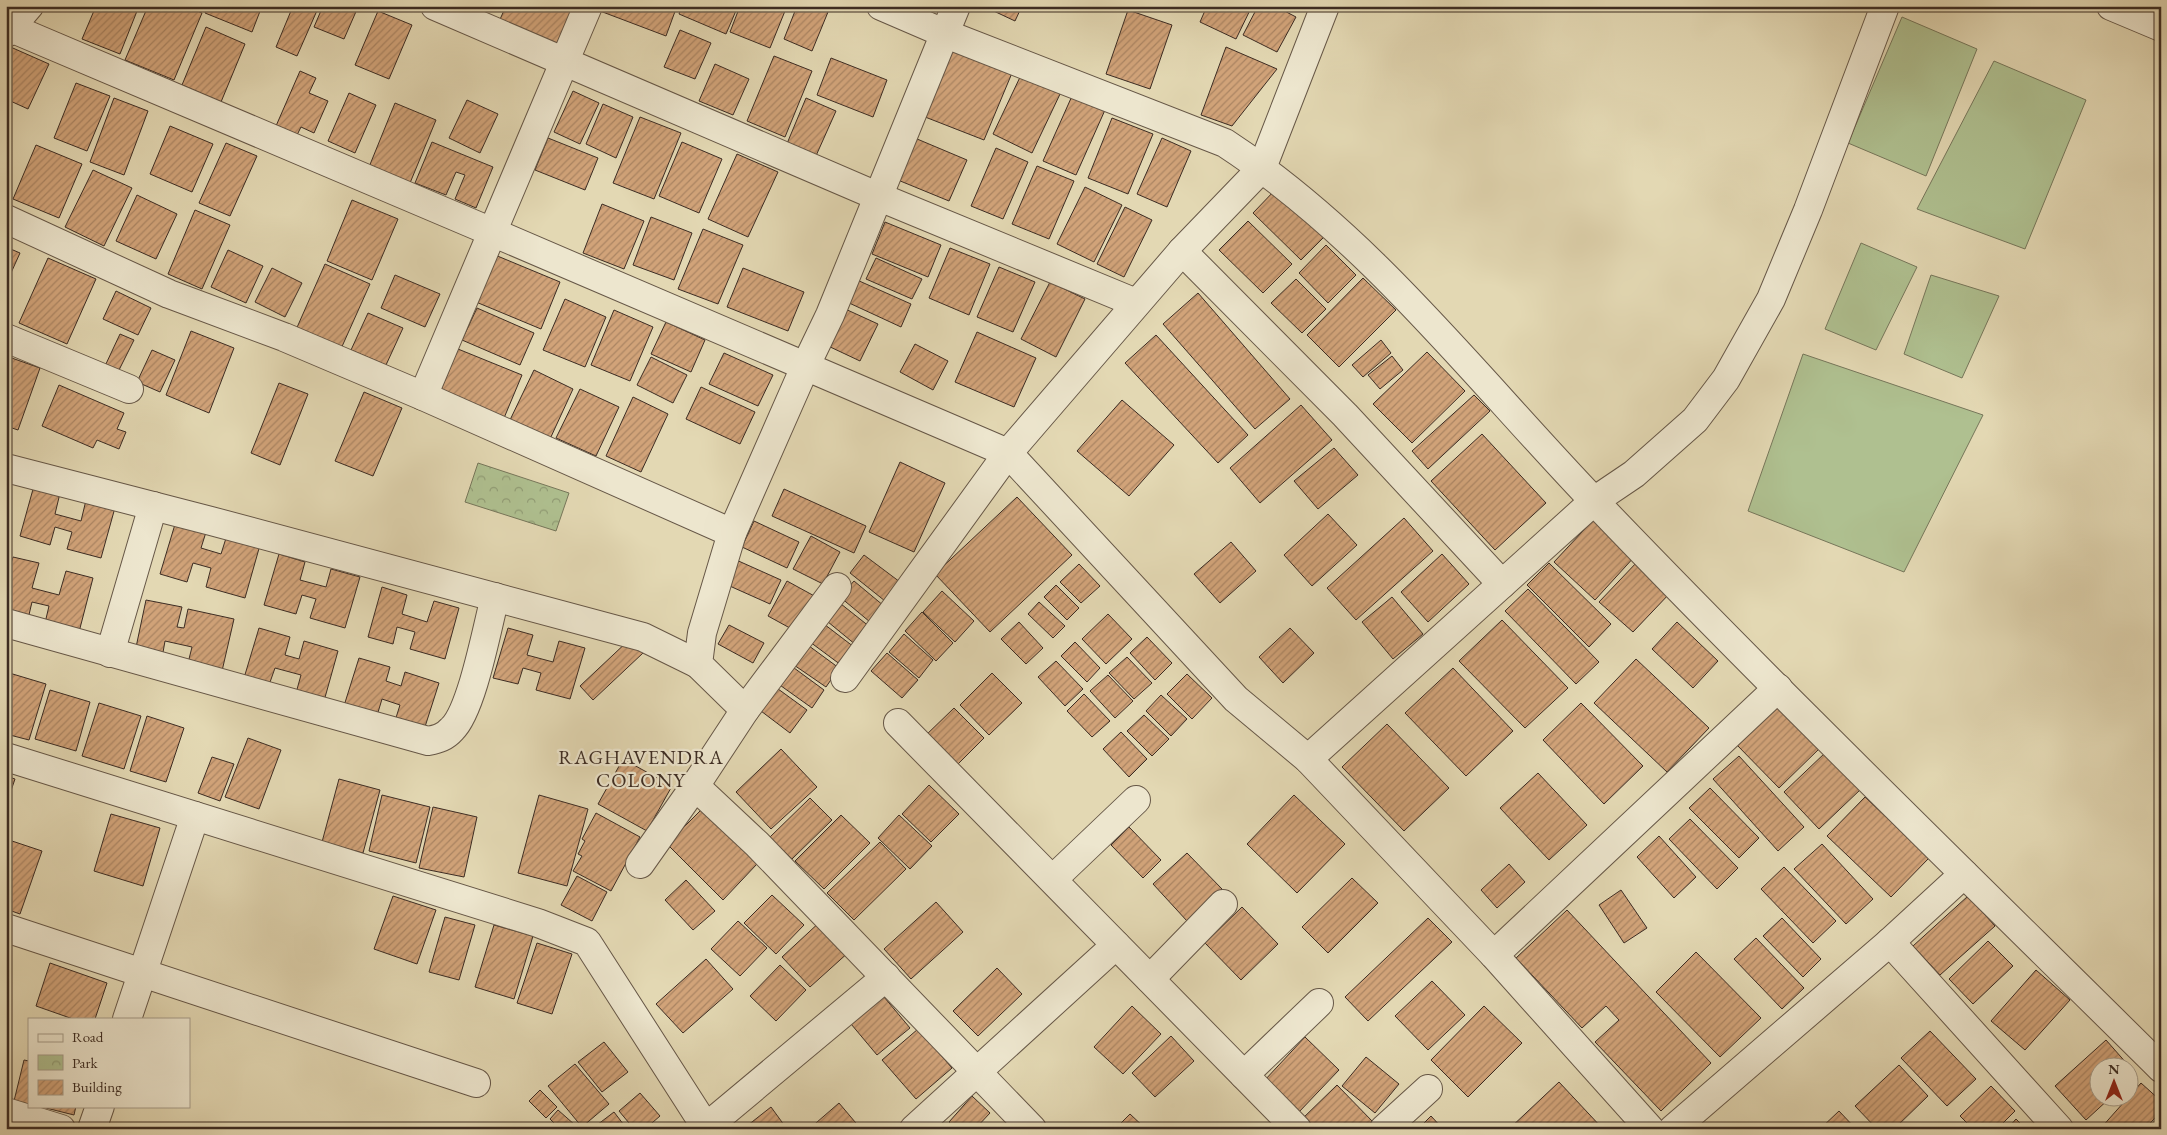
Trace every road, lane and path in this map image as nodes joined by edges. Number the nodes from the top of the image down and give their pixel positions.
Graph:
1 (29, 6) edge
2 (435, 6) edge
3 (588, 6) edge
4 (881, 6) edge
5 (956, 6) edge
6 (1325, 6) edge
7 (1884, 6) edge
8 (2111, 6) edge
9 (2161, 27) edge
10 (8, 31) edge
11 (946, 34) junction
12 (565, 61) junction
13 (1262, 168) junction
14 (877, 196) junction
15 (6, 219) edge
16 (492, 232) junction
17 (1182, 251) junction
18 (1136, 303) junction
19 (6, 338) edge
20 (805, 367) junction
21 (129, 389) dead end
22 (423, 396) junction
23 (1008, 453) junction
24 (6, 468) edge
25 (1594, 502) junction
26 (153, 506) junction
27 (732, 533) junction
28 (1502, 584) junction
29 (837, 587) dead end
30 (495, 598) junction
31 (6, 623) edge
32 (110, 653) junction
33 (698, 664) junction
34 (845, 678) dead end
35 (1778, 688) junction
36 (745, 710) junction
37 (898, 722) dead end
38 (6, 757) edge
39 (1308, 759) junction
40 (696, 786) junction
41 (1136, 800) dead end
42 (195, 816) junction
43 (640, 864) dead end
44 (1964, 874) junction
45 (1054, 879) junction
46 (1223, 904) dead end
47 (6, 928) edge
48 (1890, 942) junction
49 (1116, 945) junction
50 (1494, 954) junction
51 (142, 971) junction
52 (886, 977) junction
53 (1150, 979) junction
54 (1319, 1003) dead end
55 (127, 1018) edge
56 (2161, 1068) edge
57 (977, 1070) junction
58 (1244, 1075) junction
59 (476, 1083) dead end
60 (1428, 1089) dead end
61 (99, 1108) edge
62 (6, 1112) edge
63 (706, 1128) edge
64 (61, 1129) edge
65 (92, 1129) edge
66 (914, 1129) edge
67 (1032, 1129) edge
68 (1297, 1129) edge
69 (1384, 1129) edge
70 (1650, 1129) edge
71 (1673, 1129) edge
72 (2059, 1129) edge

1 - 10 street
2 - 12 street
3 - 12 street
4 - 11 street
5 - 11 street
6 - 13 street
7 - 25 street
8 - 9 street
10 - 16 street
11 - 13 street
11 - 14 street
12 - 14 street
12 - 16 street
13 - 17 street
13 - 25 street
14 - 18 street
14 - 20 street
15 - 22 street
16 - 20 street
16 - 22 street
17 - 18 street
17 - 28 street
18 - 23 street
19 - 21 street
20 - 23 street
20 - 27 street
22 - 27 street
23 - 34 street
23 - 39 street
24 - 26 street
25 - 28 street
25 - 35 street
26 - 30 street
26 - 32 street
27 - 33 street
28 - 39 street
29 - 36 street
30 - 32 street
30 - 33 street
31 - 32 street
33 - 36 street
35 - 44 street
35 - 50 street
36 - 40 street
37 - 45 street
38 - 42 street
39 - 50 street
40 - 43 street
40 - 52 street
41 - 45 street
42 - 51 street
42 - 63 street
44 - 48 street
44 - 56 street
45 - 49 street
46 - 53 street
47 - 51 street
48 - 71 street
48 - 72 street
49 - 53 street
49 - 57 street
50 - 70 street
51 - 55 street
51 - 59 street
52 - 57 street
52 - 63 street
53 - 58 street
54 - 58 street
57 - 66 street
57 - 67 street
58 - 68 street
60 - 69 street
61 - 65 street
62 - 64 street

